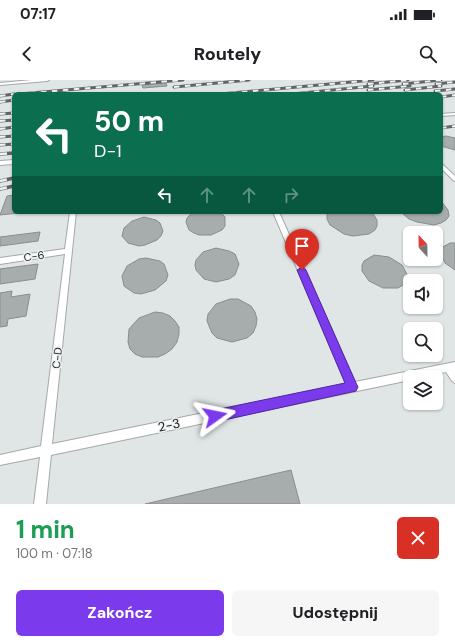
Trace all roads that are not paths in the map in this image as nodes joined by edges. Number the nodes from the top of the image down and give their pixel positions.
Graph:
1 (36, 80) edge
2 (47, 80) edge
3 (27, 82) junction
4 (0, 84) edge
5 (455, 114) edge
6 (443, 115) edge
7 (12, 162) edge
8 (0, 163) edge
9 (443, 168) edge
10 (455, 179) edge
11 (73, 214) edge
12 (277, 214) edge
13 (68, 251) junction
14 (0, 261) edge
15 (452, 367) edge
16 (455, 378) edge
17 (352, 387) junction
18 (46, 451) junction
19 (0, 460) edge
20 (40, 504) edge

1 - 3 lane
2 - 3 lane
3 - 4 lane
5 - 6 lane
7 - 8 lane
9 - 10 lane
11 - 13 lane, C-D
12 - 17 lane
13 - 14 lane, C-6
13 - 18 lane, C-D
15 - 16 lane
15 - 17 lane, 2-3
17 - 18 lane, 2-3
18 - 19 lane, 2-3
18 - 20 lane, C-D

